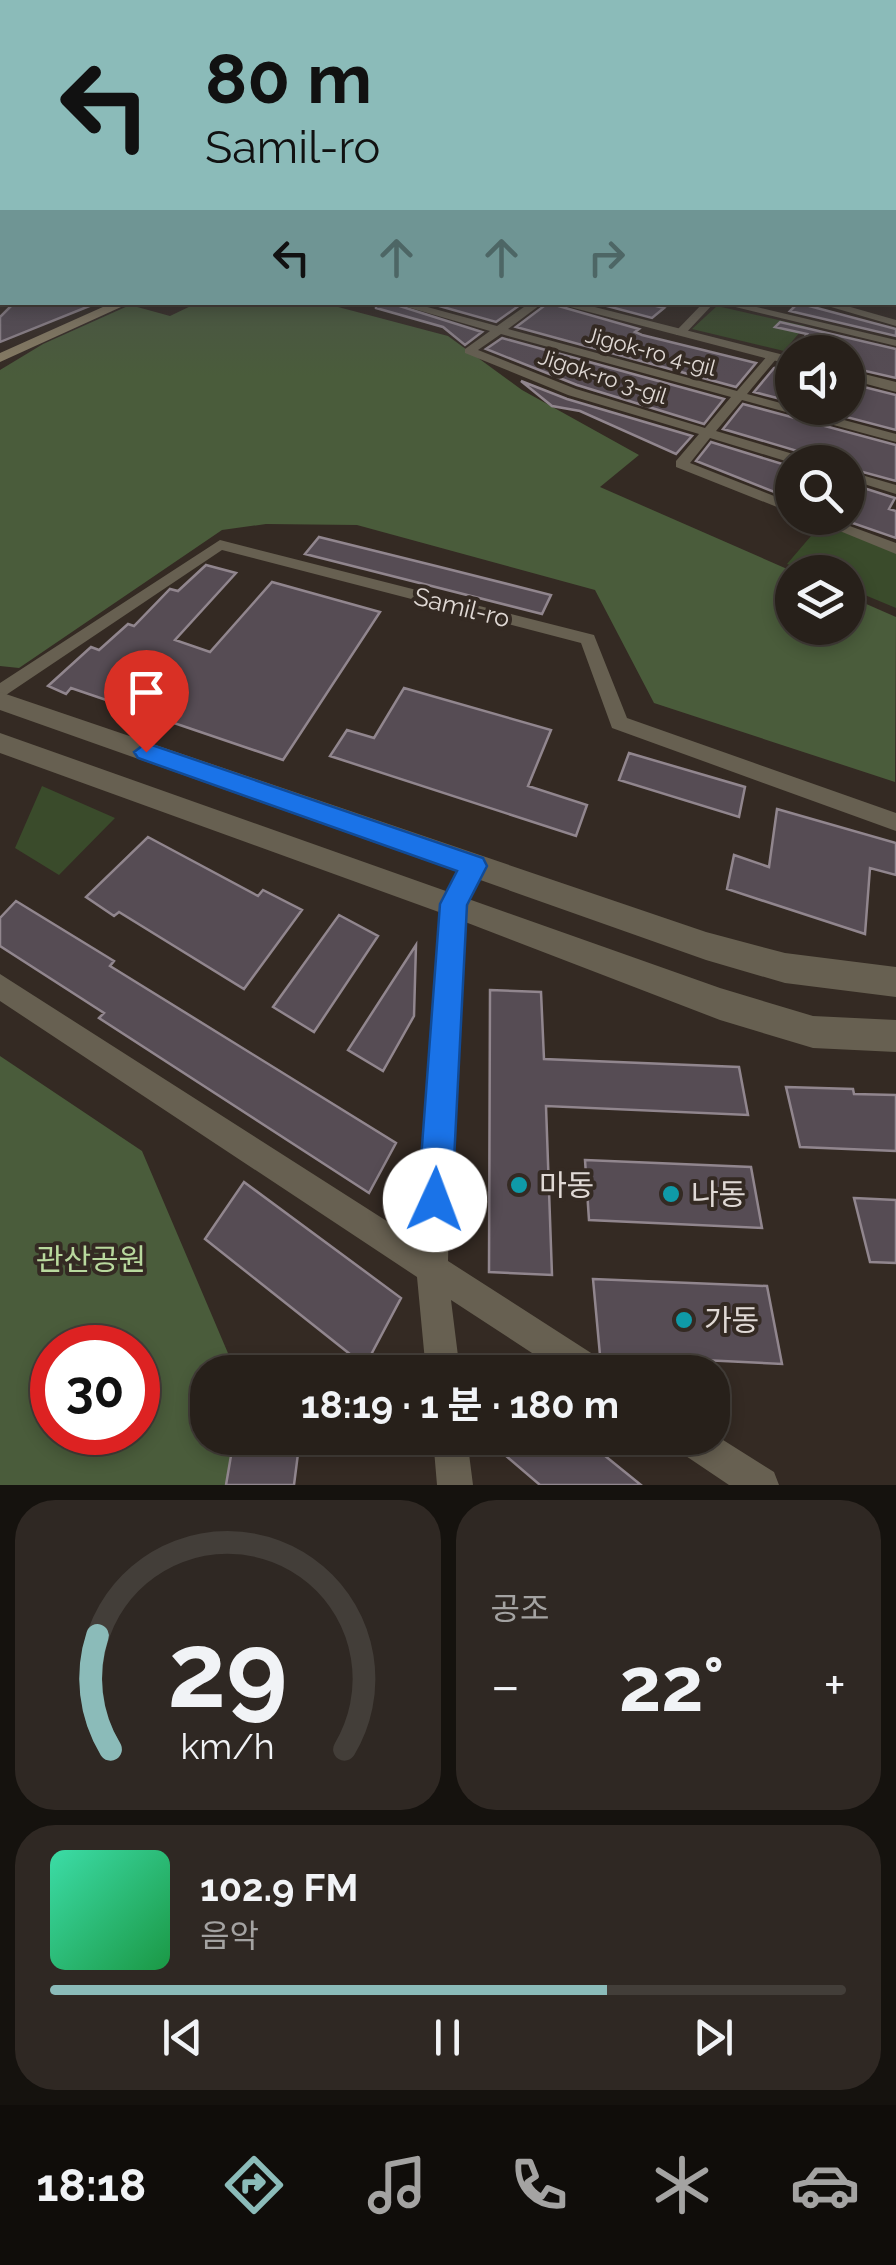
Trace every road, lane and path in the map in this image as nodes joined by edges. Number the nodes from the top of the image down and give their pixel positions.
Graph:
1 (119, 305) edge
2 (406, 305) edge
3 (535, 305) edge
4 (569, 305) edge
5 (707, 305) edge
6 (733, 305) edge
7 (830, 305) edge
8 (896, 323) edge
9 (499, 330) junction
10 (680, 333) junction
11 (896, 344) edge
12 (773, 356) joint
13 (0, 358) edge
14 (865, 379) edge
15 (896, 387) edge
16 (739, 396) junction
17 (707, 433) junction
18 (896, 438) edge
19 (775, 453) edge
20 (865, 480) edge
21 (896, 490) edge
22 (775, 501) edge
23 (860, 535) edge
24 (896, 549) edge
25 (0, 692) edge
26 (0, 702) edge
27 (0, 743) edge
28 (896, 822) edge
29 (474, 866) junction
30 (453, 904) junction
31 (896, 982) edge
32 (0, 986) edge
33 (896, 1036) edge
34 (432, 1269) junction
35 (441, 1355) edge
36 (564, 1355) edge
37 (452, 1455) edge
38 (715, 1455) edge
39 (455, 1485) edge
40 (761, 1485) edge

1 - 13 main road
2 - 9 street, Jigok-ro 4-gil
3 - 9 street, Jigok-ro 3-gil
4 - 10 street
5 - 10 street
6 - 11 street
7 - 8 street
9 - 16 street, Jigok-ro 4-gil
9 - 17 street, Jigok-ro 3-gil
10 - 12 street
12 - 16 street
14 - 15 street
16 - 17 street
16 - 18 street, Jigok-ro 4-gil
17 - 19 street, Jigok-ro 3-gil
17 - 22 street
20 - 21 street
23 - 24 street
25 - 28 street, Samil-ro
26 - 29 street
27 - 30 street
29 - 30 street
29 - 31 street
30 - 33 street
30 - 34 street
32 - 34 street
34 - 35 street
34 - 36 street
37 - 39 street
38 - 40 street

